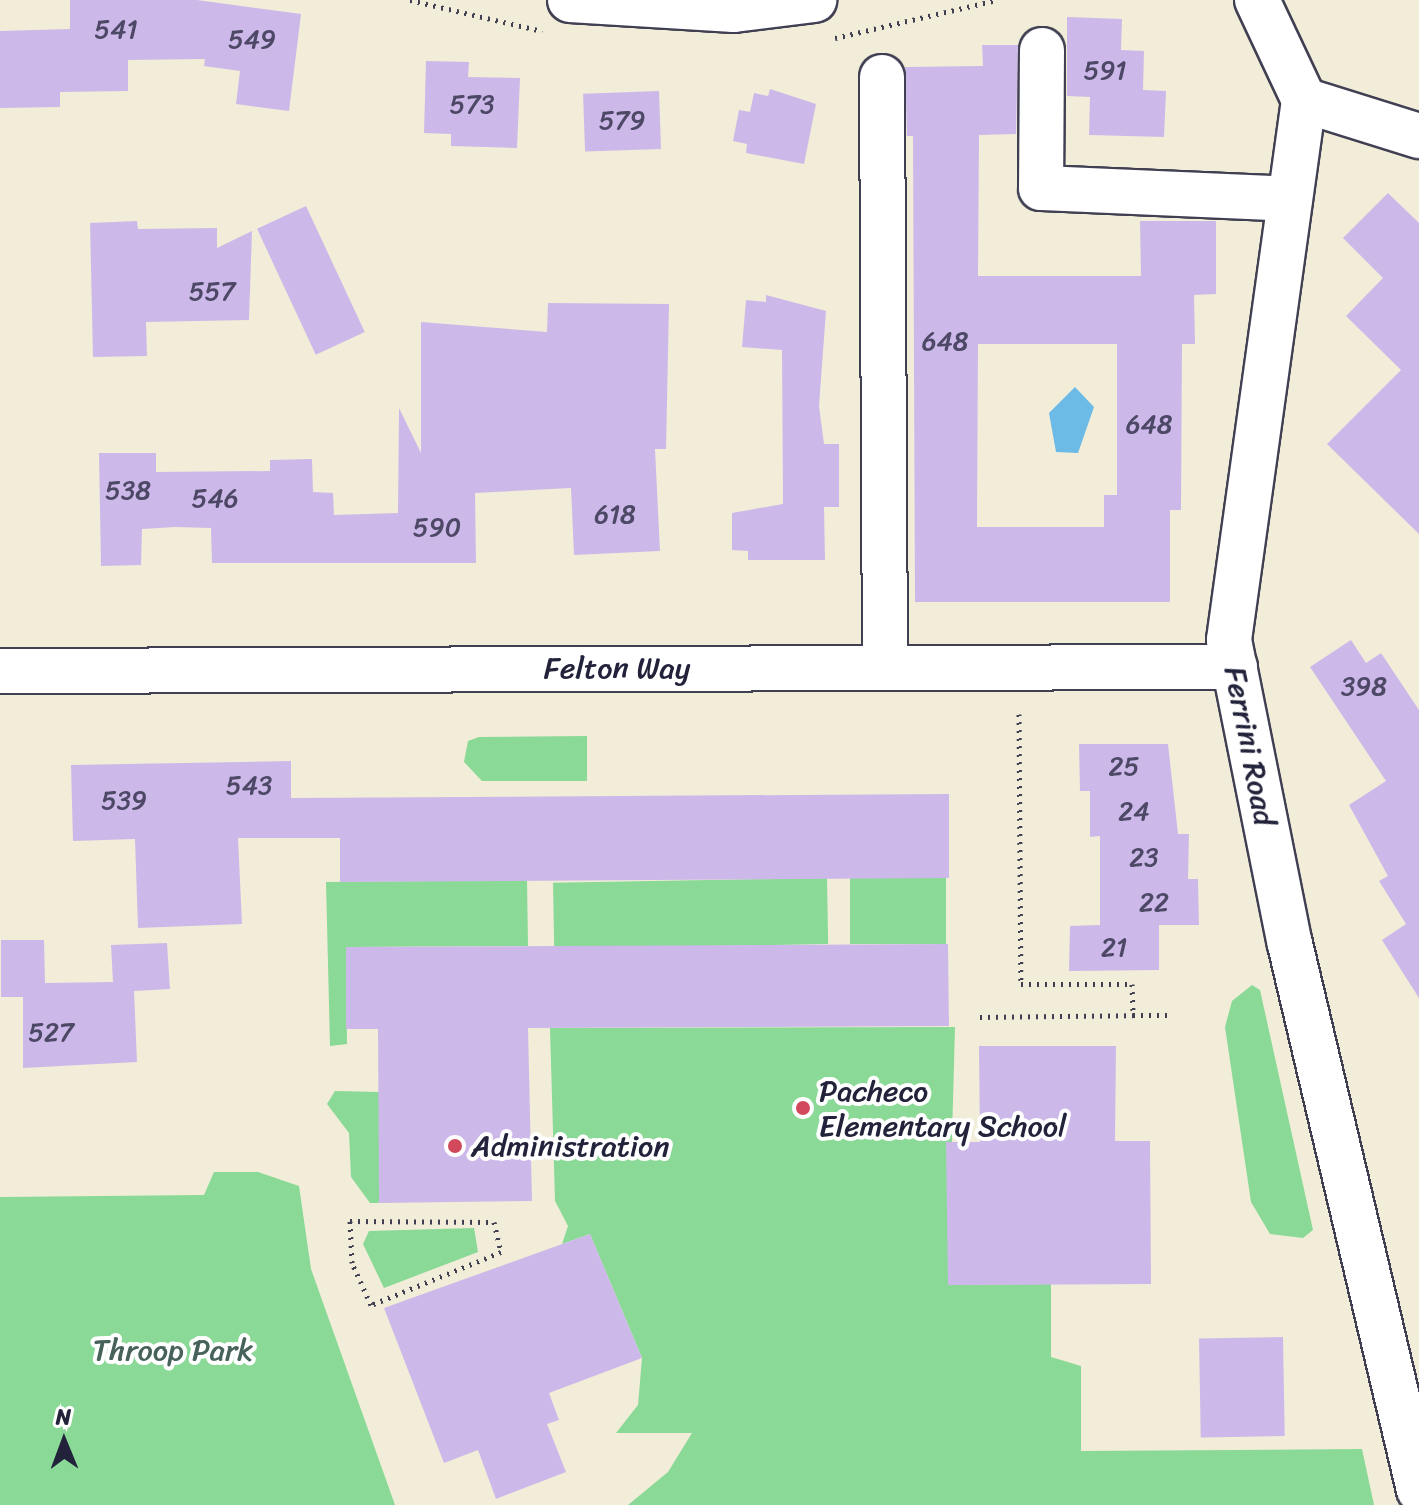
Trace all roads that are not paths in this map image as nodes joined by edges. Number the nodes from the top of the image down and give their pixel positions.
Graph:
1 (570, 0) edge
2 (814, 0) edge
3 (1257, 0) edge
4 (621, 2) edge
5 (667, 4) edge
6 (1042, 50) dead end
7 (882, 77) dead end
8 (1304, 100) junction
9 (1419, 136) edge
10 (1290, 199) junction
11 (1235, 667) junction
12 (885, 668) junction
13 (0, 671) edge
14 (1419, 1490) edge

1 - 4 street
2 - 5 street
3 - 8 street
4 - 5 street
6 - 10 street
7 - 12 street
8 - 9 street
8 - 10 street, Ferrini Road
10 - 11 street, Ferrini Road
11 - 12 street, Felton Way
11 - 14 street, Ferrini Road
12 - 13 street, Felton Way

